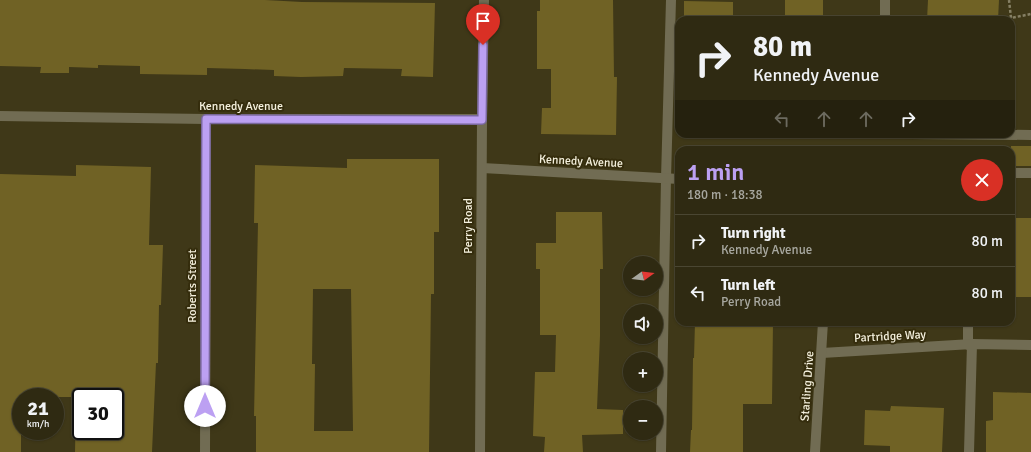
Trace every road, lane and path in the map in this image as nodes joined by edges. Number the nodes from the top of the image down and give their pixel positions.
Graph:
1 (484, 0) edge
2 (671, 0) edge
3 (885, 0) edge
4 (1009, 0) edge
5 (1031, 14) edge
6 (885, 16) edge
7 (1011, 16) edge
8 (1015, 17) edge
9 (675, 34) edge
10 (0, 116) edge
11 (206, 119) junction
12 (482, 120) junction
13 (1015, 135) edge
14 (1031, 135) edge
15 (482, 168) junction
16 (1015, 173) edge
17 (1031, 173) edge
18 (666, 178) junction
19 (675, 179) edge
20 (823, 326) edge
21 (968, 326) edge
22 (970, 344) junction
23 (1031, 345) edge
24 (822, 353) junction
25 (205, 452) edge
26 (480, 452) edge
27 (661, 452) edge
28 (816, 452) edge
29 (969, 452) edge

1 - 12 street, Perry Road
2 - 9 street
3 - 6 street
4 - 7 path
5 - 8 path
9 - 18 street
10 - 11 street, Kennedy Avenue
11 - 12 street, Kennedy Avenue
11 - 25 street, Roberts Street
12 - 15 street, Perry Road
13 - 14 street
15 - 18 street, Kennedy Avenue
15 - 26 street, Perry Road
16 - 17 street
18 - 19 street, Kennedy Avenue
18 - 27 street
20 - 24 street, Starling Drive
21 - 22 street
22 - 23 street, Partridge Way
22 - 24 street, Partridge Way
22 - 29 street
24 - 28 street, Starling Drive

